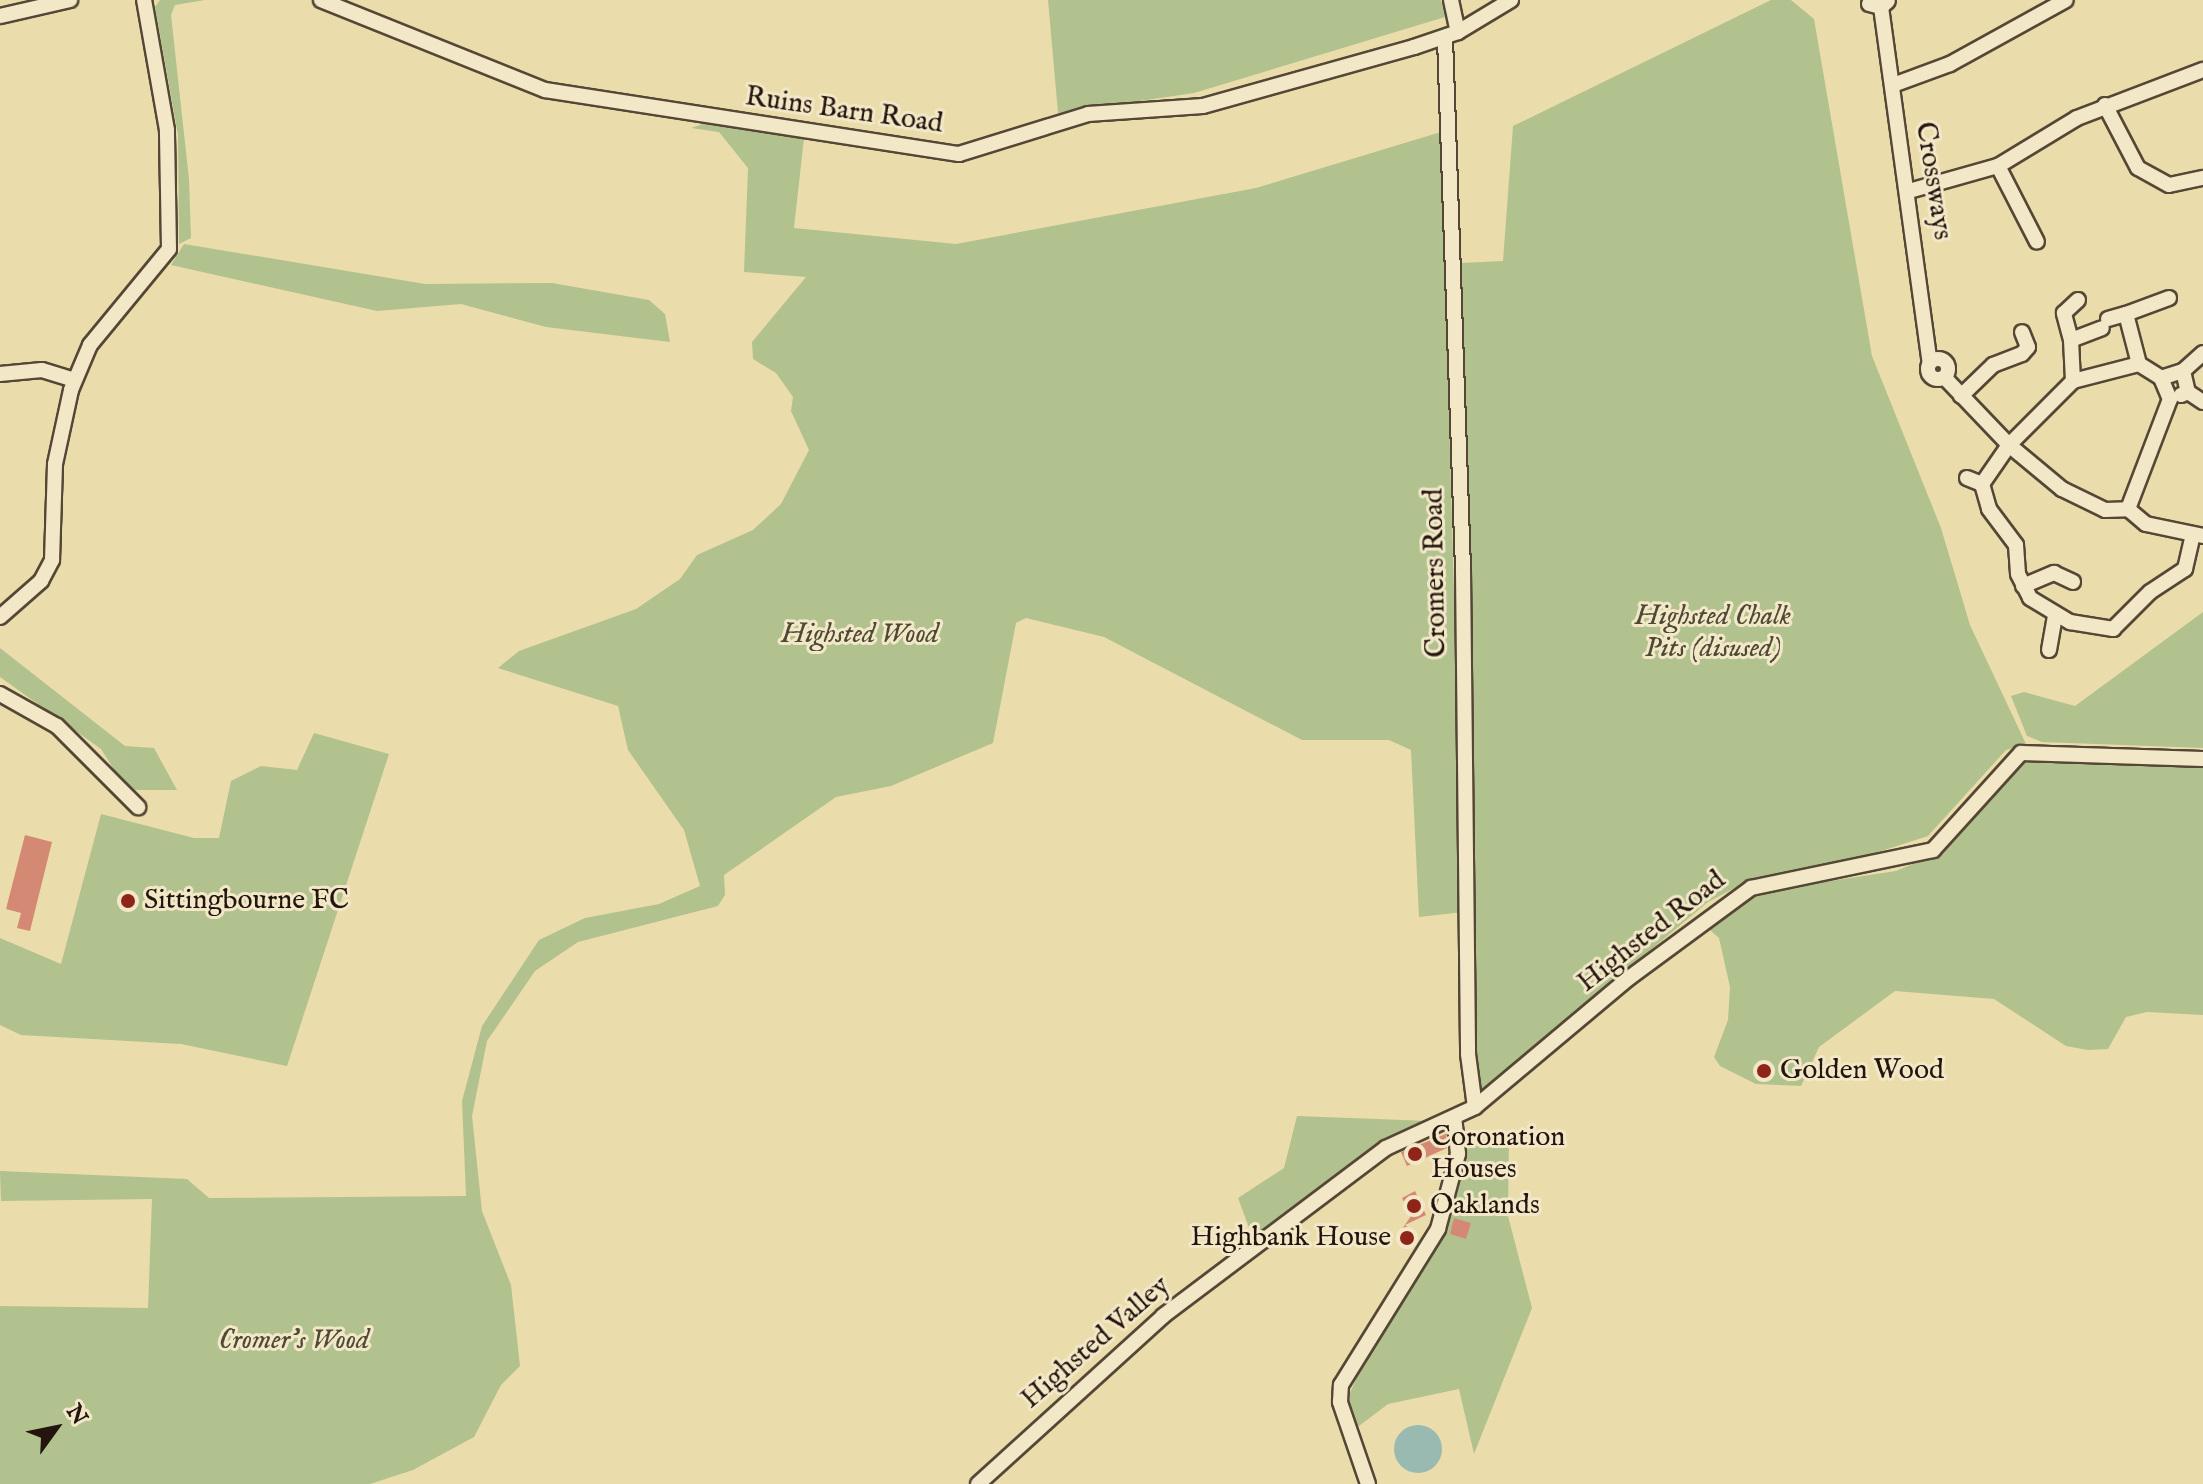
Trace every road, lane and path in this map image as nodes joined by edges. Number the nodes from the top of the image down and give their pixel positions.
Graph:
1 (70, 0) edge
2 (144, 0) edge
3 (321, 0) edge
4 (1451, 0) edge
5 (1511, 0) edge
6 (2066, 0) edge
7 (1879, 4) edge
8 (0, 16) edge
9 (1452, 35) junction
10 (2203, 70) edge
11 (1893, 85) junction
12 (2105, 105) junction
13 (1998, 166) junction
14 (2203, 178) edge
15 (1909, 191) junction
16 (2037, 242) dead end
17 (2169, 298) dead end
18 (2078, 300) dead end
19 (2126, 314) junction
20 (2022, 332) dead end
21 (2065, 343) junction
22 (2203, 353) edge
23 (2139, 364) junction
24 (2183, 371) junction
25 (3, 377) edge
26 (2161, 378) junction
27 (75, 380) junction
28 (2073, 381) junction
29 (2188, 392) junction
30 (1961, 396) junction
31 (2170, 399) junction
32 (2203, 402) edge
33 (2009, 445) junction
34 (1967, 478) dead end
35 (1982, 484) junction
36 (2128, 509) junction
37 (2198, 535) edge
38 (2073, 582) dead end
39 (2023, 586) junction
40 (2055, 615) junction
41 (0, 617) edge
42 (2049, 650) dead end
43 (0, 694) edge
44 (2203, 759) edge
45 (138, 807) dead end
46 (1475, 1107) junction
47 (1454, 1118) junction
48 (978, 1484) edge
49 (1368, 1484) edge

1 - 8 street
2 - 27 street
3 - 9 street, Ruins Barn Road
4 - 9 street, Cromers Road
5 - 9 street, Ruins Barn Road
6 - 11 street
7 - 11 street, Crossways
9 - 46 street, Cromers Road
10 - 12 street
11 - 15 street, Crossways
12 - 13 street
12 - 14 street
13 - 15 street
13 - 16 street
15 - 30 street, Crossways
17 - 19 street
18 - 21 street
19 - 21 street
19 - 23 street
20 - 30 street
21 - 28 street
22 - 24 street
23 - 26 street
23 - 28 street
24 - 26 street
24 - 29 street
25 - 27 street
26 - 31 street
27 - 41 street
28 - 33 street
29 - 31 street
29 - 32 street
30 - 33 street, Crossways
31 - 36 street
33 - 35 street
33 - 36 street, Crossways
34 - 35 street
35 - 39 street
36 - 37 street, Crossways
37 - 40 street
38 - 39 street
39 - 40 street
40 - 42 street
43 - 45 street
44 - 46 street, Highsted Road
46 - 47 street, Highsted Road
47 - 48 street, Highsted Valley
47 - 49 street

